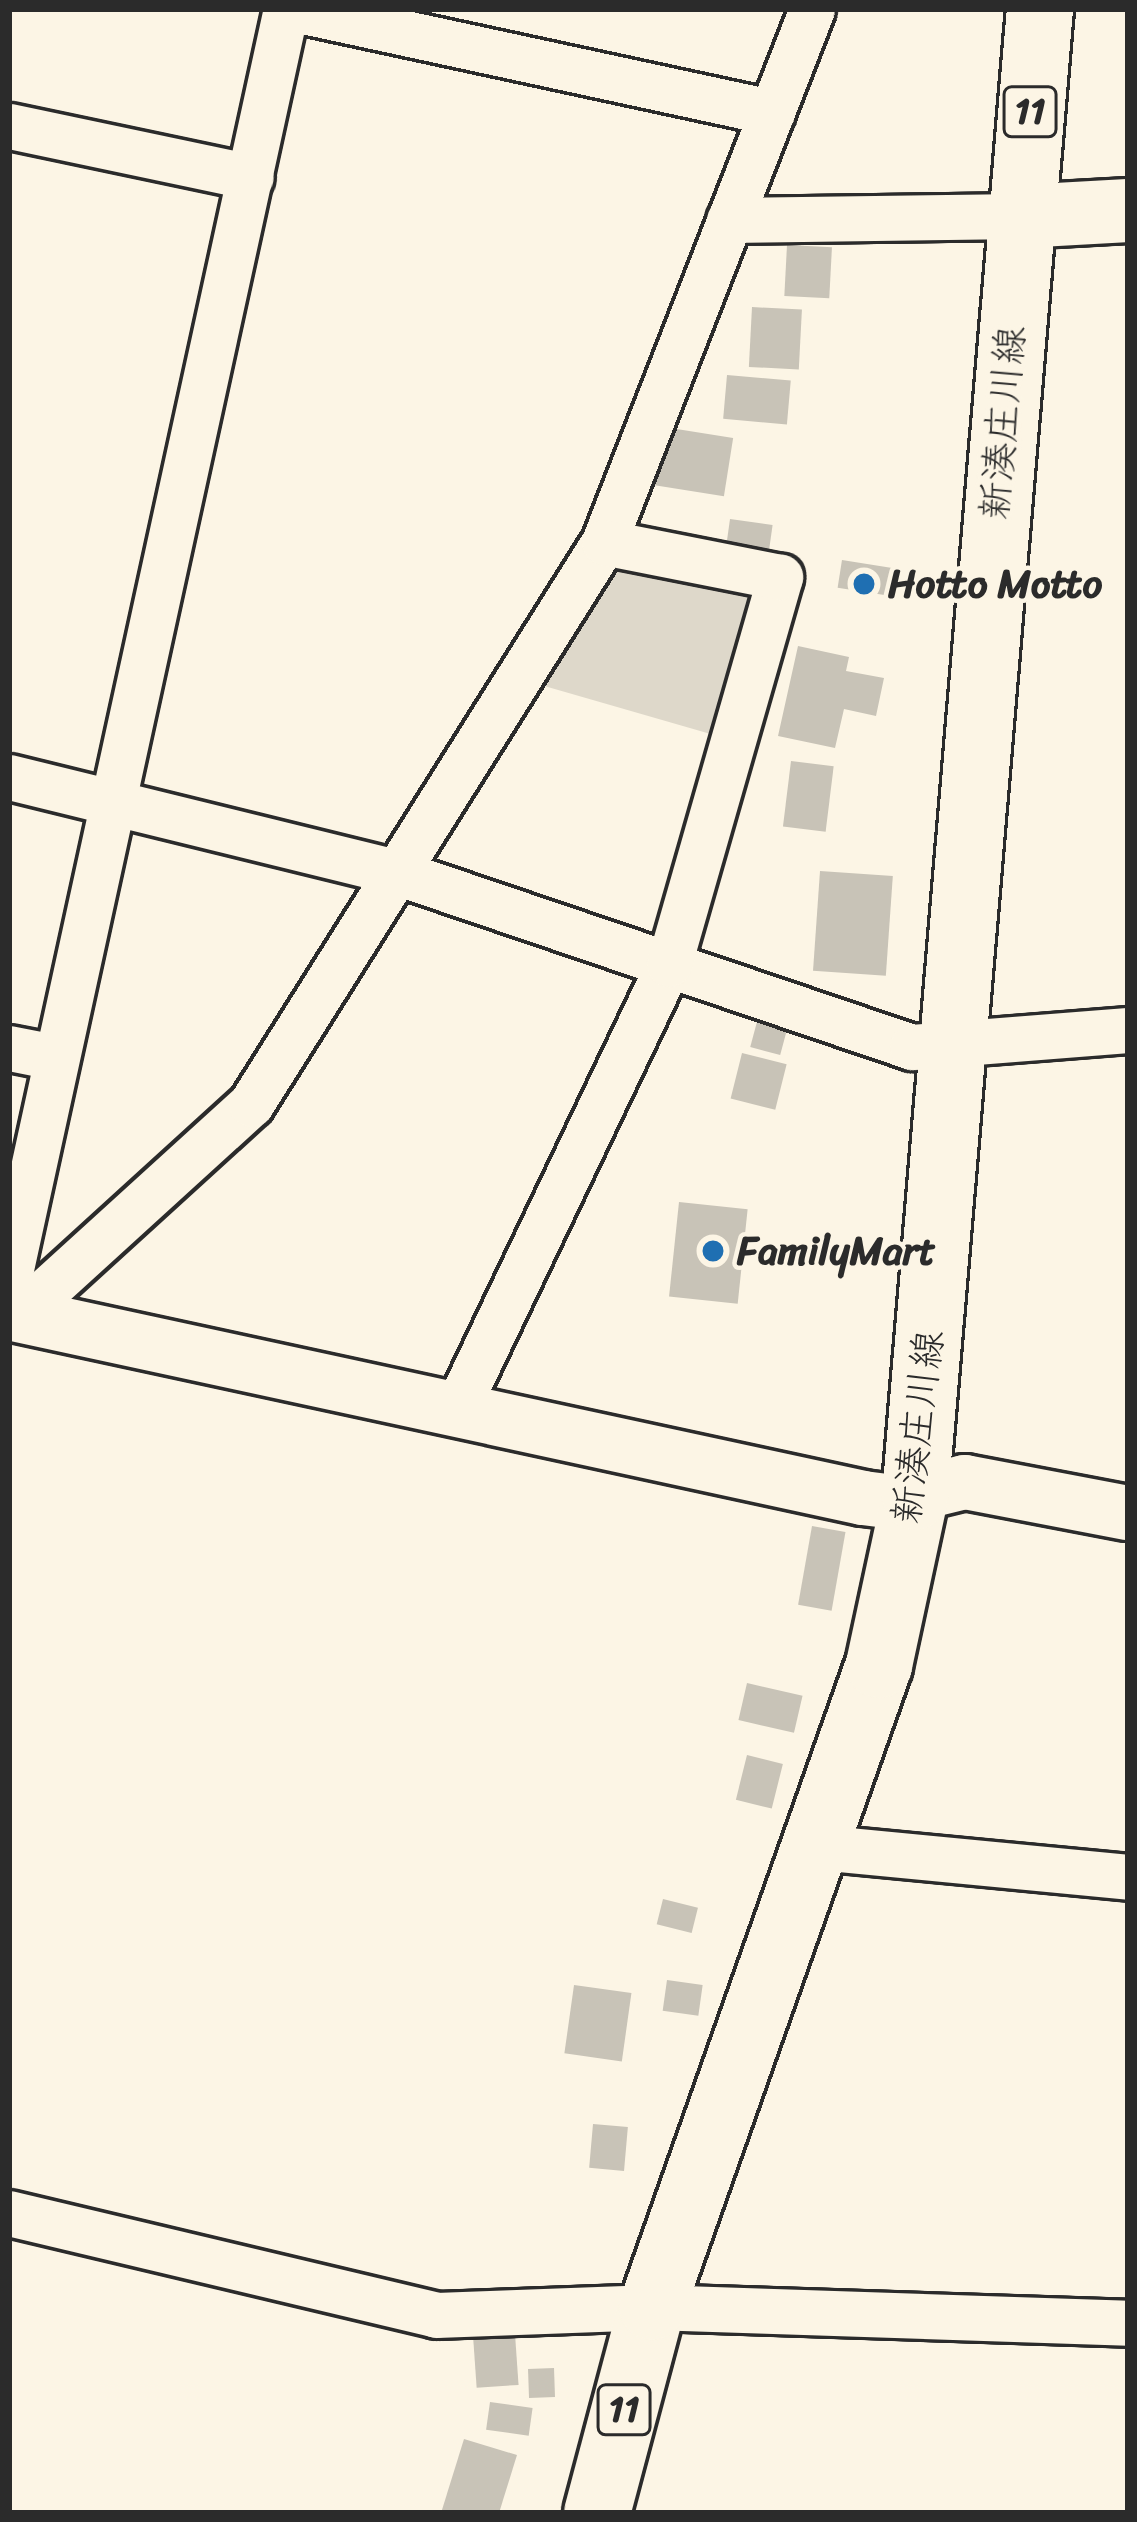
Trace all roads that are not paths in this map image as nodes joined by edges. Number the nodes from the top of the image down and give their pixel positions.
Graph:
1 (290, 9) edge
2 (812, 9) edge
3 (1040, 9) edge
4 (772, 112) junction
5 (9, 125) edge
6 (250, 177) junction
7 (1128, 210) edge
8 (1020, 216) junction
9 (729, 220) junction
10 (604, 542) junction
11 (9, 777) edge
12 (109, 799) junction
13 (399, 873) junction
14 (669, 964) junction
15 (1128, 1030) edge
16 (953, 1042) junction
17 (9, 1048) edge
18 (55, 1057) junction
19 (12, 1302) edge
20 (456, 1410) junction
21 (914, 1497) junction
22 (1128, 1513) edge
23 (818, 1847) junction
24 (1128, 1877) edge
25 (9, 2212) edge
26 (652, 2307) junction
27 (1128, 2323) edge
28 (597, 2513) edge

1 - 4 street
1 - 6 street
2 - 4 street
3 - 8 main road, 新湊庄川線 / 11
4 - 9 street
5 - 6 street
6 - 12 street
7 - 8 main road
8 - 9 street
8 - 16 main road, 新湊庄川線 / 11
9 - 10 street
10 - 13 street
10 - 14 street
11 - 12 street
12 - 13 street
12 - 18 street
13 - 14 street
13 - 19 street
14 - 16 street
14 - 20 street
15 - 16 street
16 - 21 main road, 新湊庄川線 / 11
17 - 18 street
18 - 19 street
19 - 20 street
20 - 21 street
21 - 22 street
21 - 23 main road, 新湊庄川線 / 11
23 - 24 street
23 - 26 main road, 新湊庄川線 / 11
25 - 26 street
26 - 27 street
26 - 28 main road, 新湊庄川線 / 11

